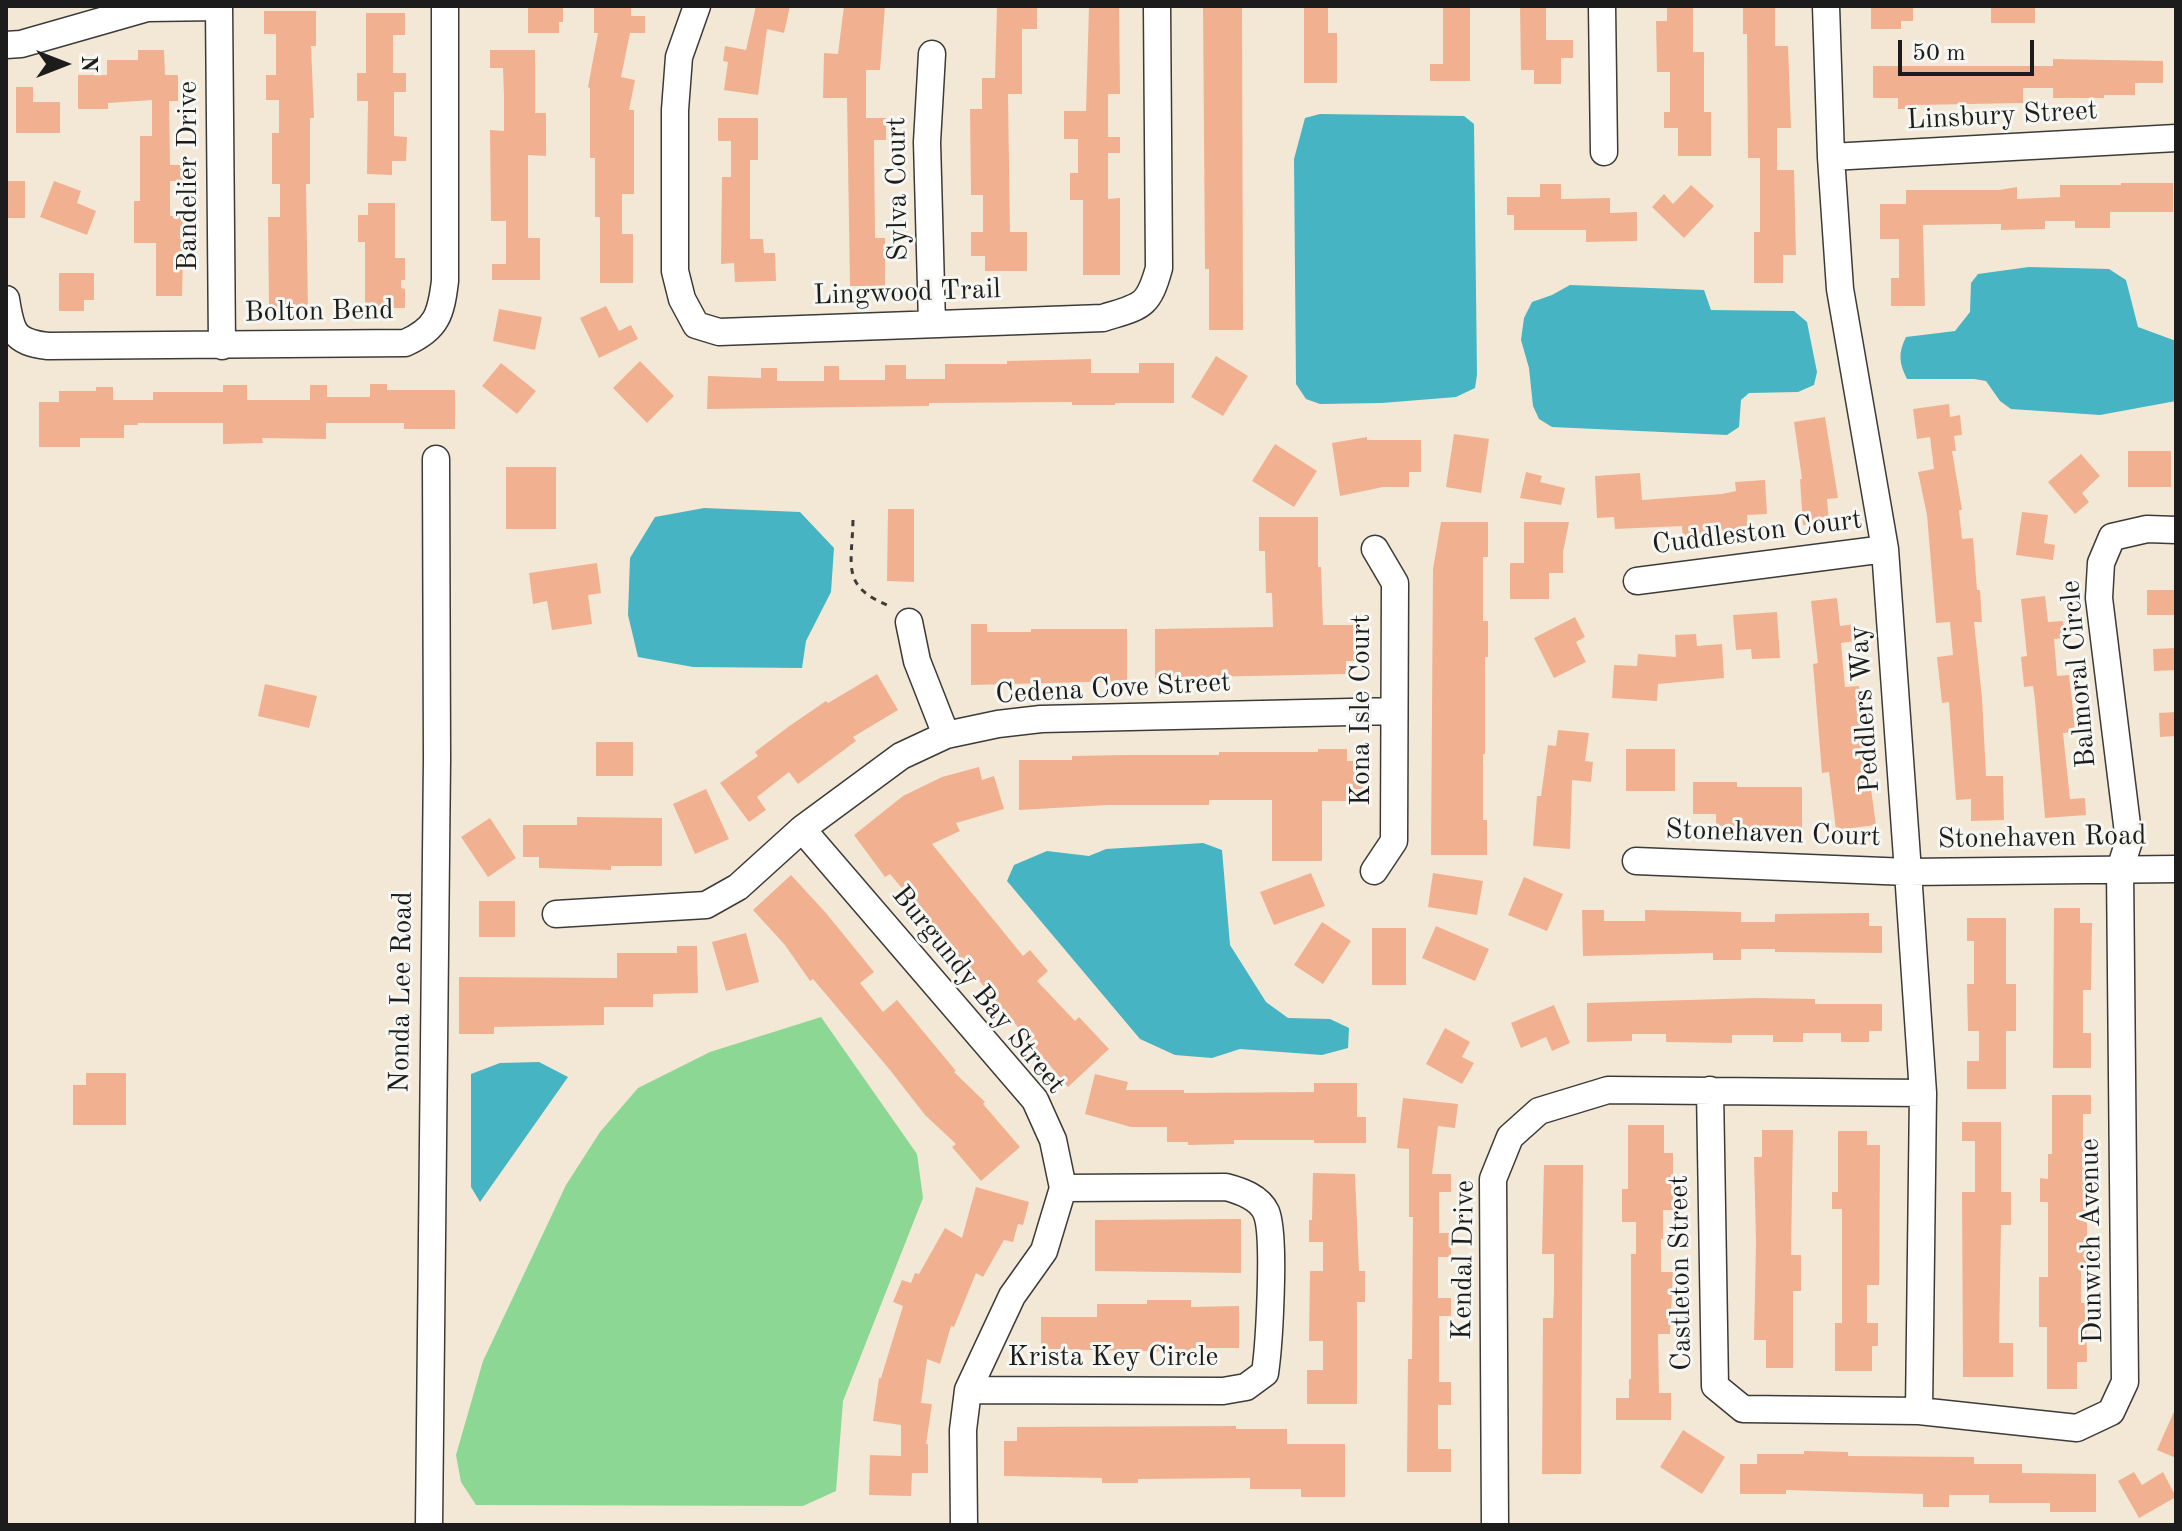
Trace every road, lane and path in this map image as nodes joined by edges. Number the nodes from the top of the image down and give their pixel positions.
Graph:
1 (219, 6) edge
2 (445, 6) edge
3 (697, 6) edge
4 (1157, 6) edge
5 (1602, 6) edge
6 (1826, 6) edge
7 (6, 45) edge
8 (932, 54) dead end
9 (2176, 138) edge
10 (1604, 152) dead end
11 (1831, 157) junction
12 (6, 299) edge
13 (932, 324) junction
14 (222, 346) junction
15 (436, 459) dead end
16 (853, 520) dead end
17 (2176, 530) edge
18 (1375, 549) dead end
19 (1885, 549) junction
20 (1637, 581) dead end
21 (909, 622) joint
22 (1394, 711) junction
23 (946, 735) junction
24 (802, 829) junction
25 (1636, 861) dead end
26 (2120, 869) junction
27 (2176, 869) edge
28 (1374, 871) dead end
29 (1908, 872) junction
30 (556, 914) dead end
31 (1710, 1090) junction
32 (1923, 1093) junction
33 (1063, 1188) junction
34 (968, 1390) junction
35 (1919, 1411) junction
36 (429, 1525) edge
37 (964, 1525) edge
38 (1495, 1525) edge

1 - 7 street
1 - 14 street, Bandelier Drive
2 - 14 street, Bolton Bend
3 - 13 street, Lingwood Trail
4 - 13 street, Lingwood Trail
5 - 10 street
6 - 11 street, Peddlers Way
8 - 13 street, Sylva Court
9 - 11 street, Linsbury Street
11 - 19 street, Peddlers Way
12 - 14 street, Bolton Bend
15 - 36 street, Nonda Lee Road
16 - 21 path
17 - 26 street, Balmoral Circle
18 - 22 street, Kona Isle Court
19 - 20 street, Cuddleston Court
19 - 29 street, Peddlers Way
21 - 23 street
22 - 23 street, Cedena Cove Street
22 - 28 street, Kona Isle Court
23 - 24 street, Cedena Cove Street
24 - 30 street, Cedena Cove Street
24 - 33 street, Burgundy Bay Street
25 - 29 street, Stonehaven Court
26 - 27 street, Stonehaven Road
26 - 29 street, Stonehaven Road
26 - 35 street, Dunwich Avenue
29 - 32 street, Peddlers Way
31 - 32 street, Kendal Drive
31 - 35 street, Castleton Street
31 - 38 street, Kendal Drive
32 - 35 street, Peddlers Way
33 - 34 street, Burgundy Bay Street
33 - 34 street, Krista Key Circle
34 - 37 street, Burgundy Bay Street

